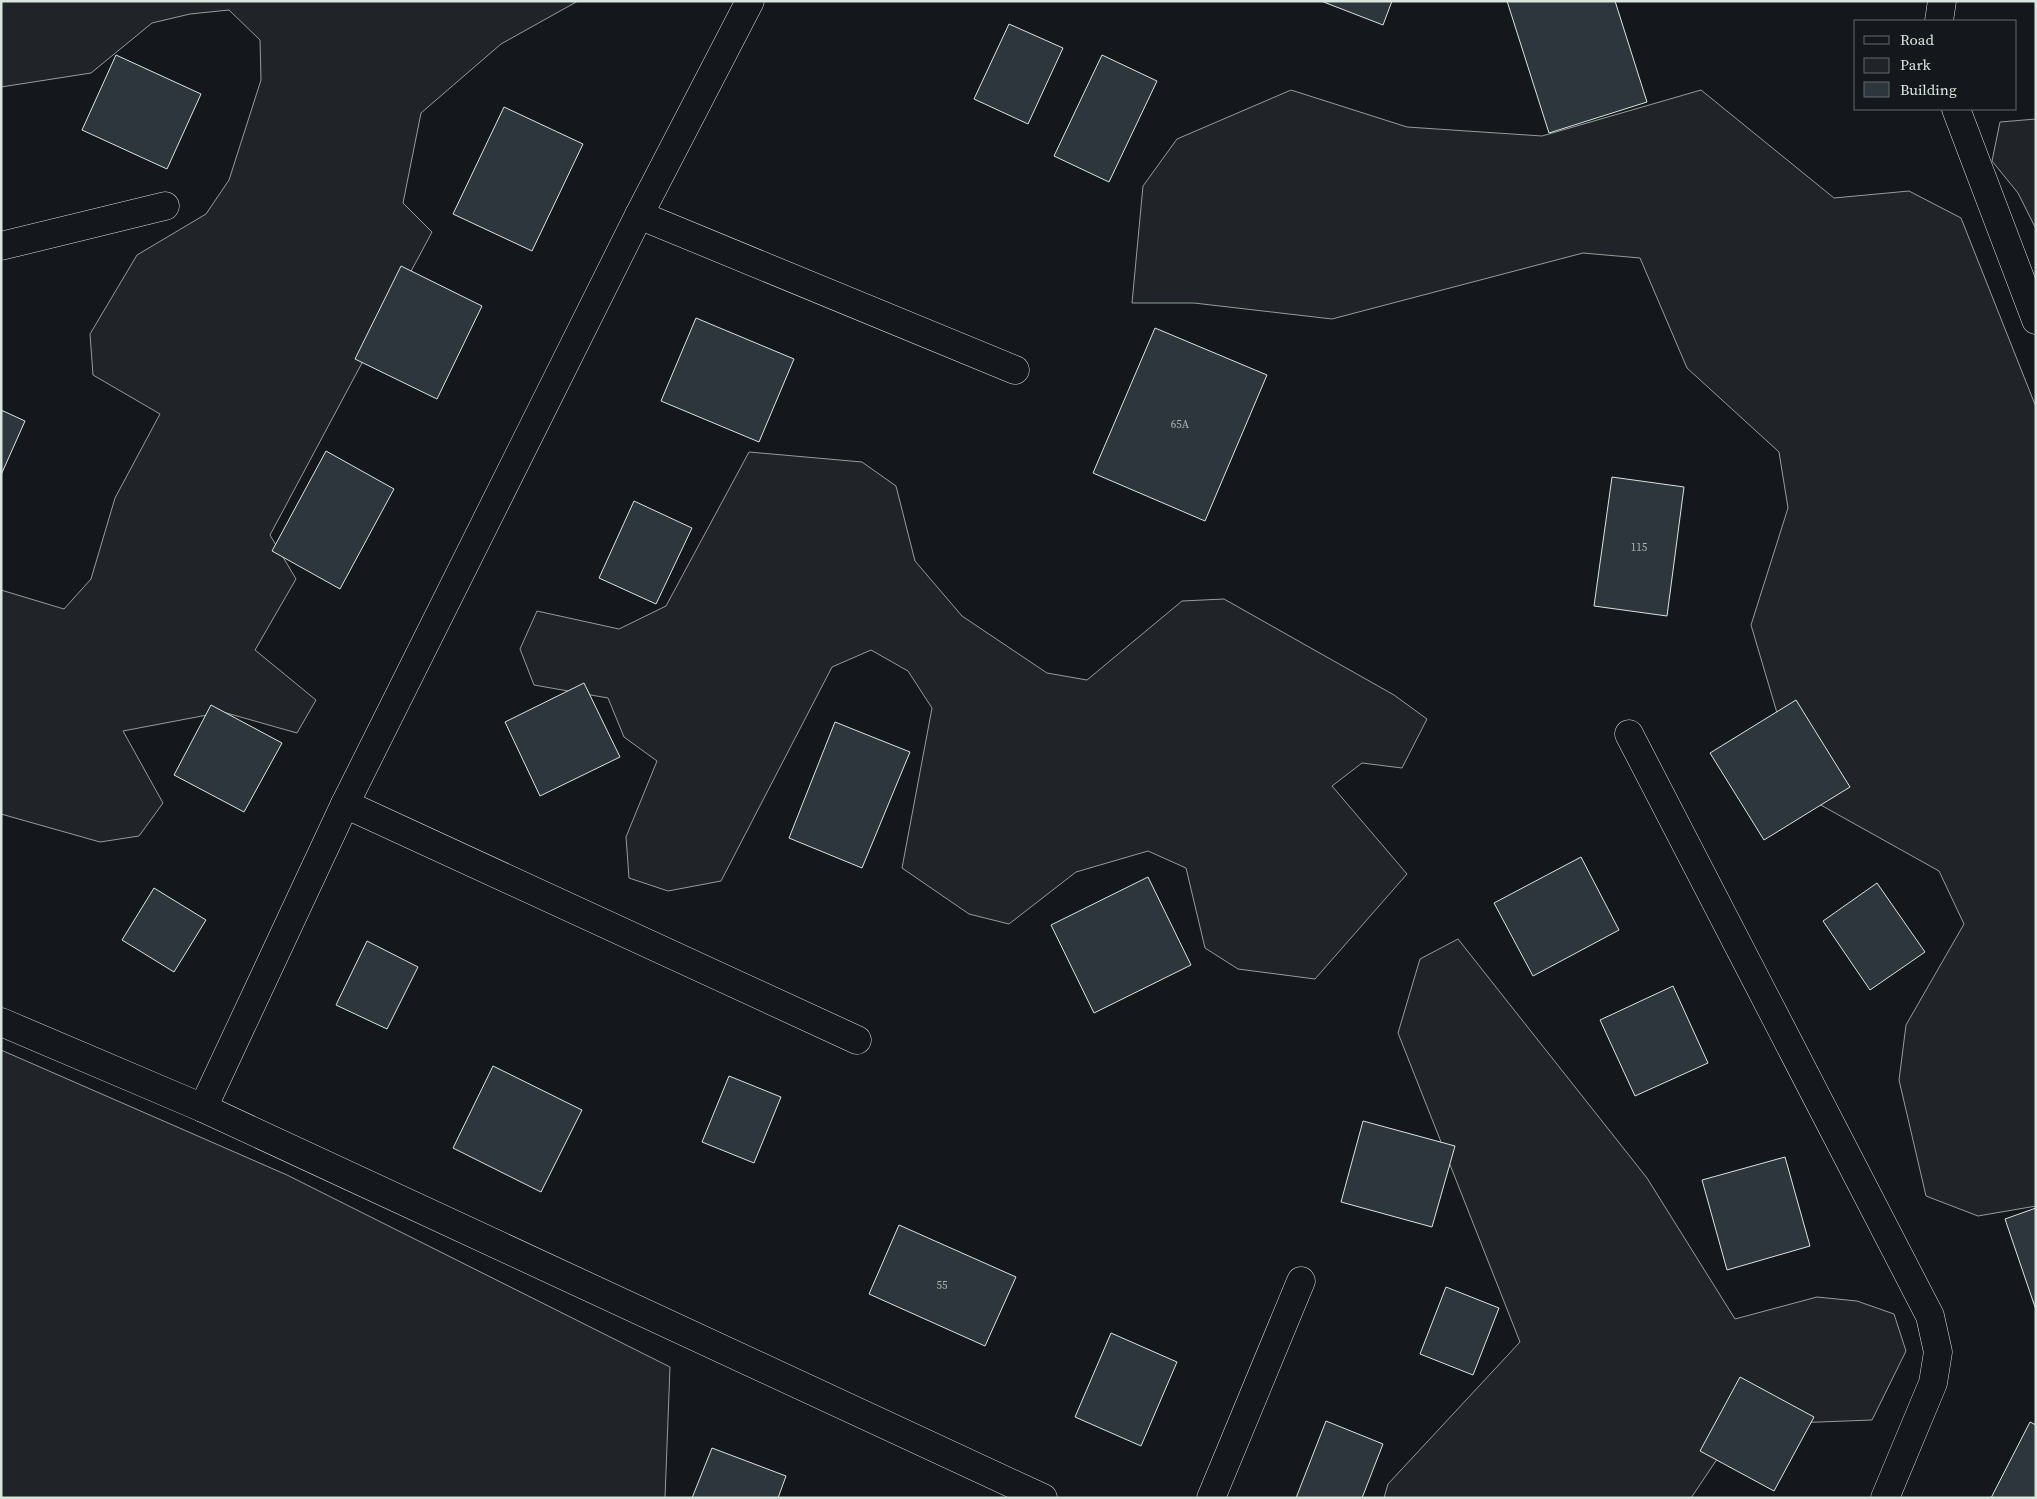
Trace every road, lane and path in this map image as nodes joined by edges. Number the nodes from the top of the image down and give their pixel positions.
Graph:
1 (750, 1) edge
2 (1942, 1) edge
3 (1939, 20) edge
4 (1956, 110) edge
5 (165, 206) dead end
6 (639, 216) junction
7 (1, 246) edge
8 (2036, 320) edge
9 (1015, 370) dead end
10 (1629, 734) dead end
11 (345, 804) junction
12 (1, 1022) edge
13 (858, 1040) dead end
14 (203, 1108) junction
15 (1301, 1281) dead end
16 (1043, 1498) edge
17 (1211, 1498) edge
18 (1885, 1498) edge

1 - 6 street
2 - 3 street
4 - 8 street
5 - 7 street
6 - 9 street
6 - 11 street
10 - 18 street
11 - 13 street
11 - 14 street
12 - 14 street
14 - 16 street
15 - 17 street

